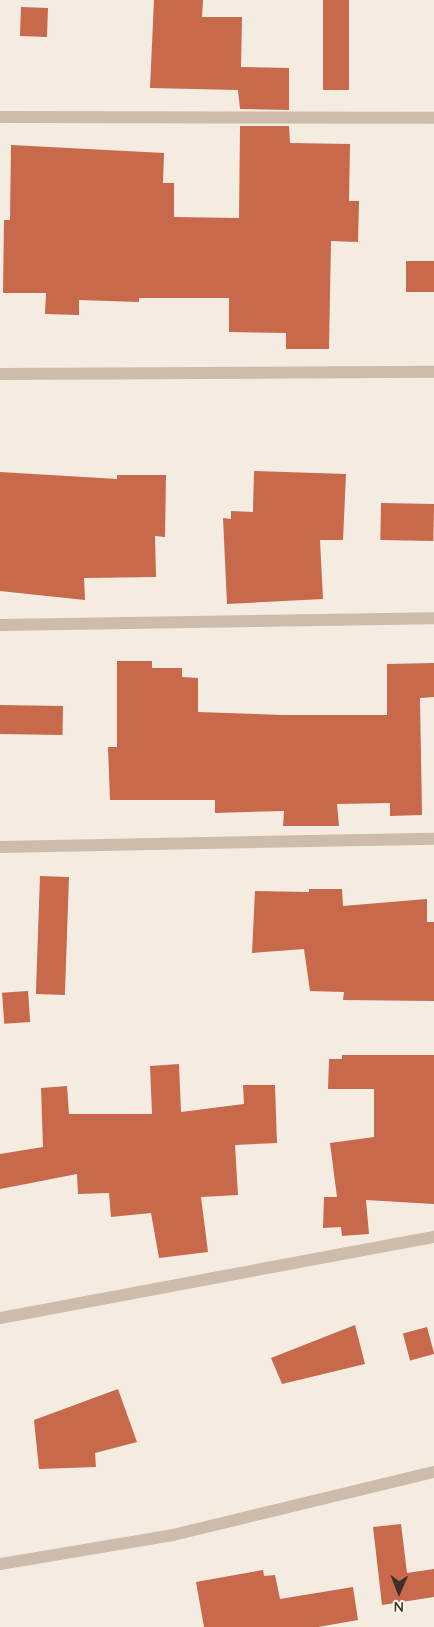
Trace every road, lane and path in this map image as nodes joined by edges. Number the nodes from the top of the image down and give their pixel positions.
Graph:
1 (0, 118) edge
2 (434, 118) edge
3 (434, 372) edge
4 (0, 374) edge
5 (434, 618) edge
6 (0, 626) edge
7 (434, 839) edge
8 (0, 847) edge
9 (434, 1237) edge
10 (0, 1318) edge
11 (434, 1472) edge
12 (0, 1564) edge

1 - 2 street
3 - 4 street
5 - 6 street
7 - 8 street
9 - 10 street
11 - 12 street

